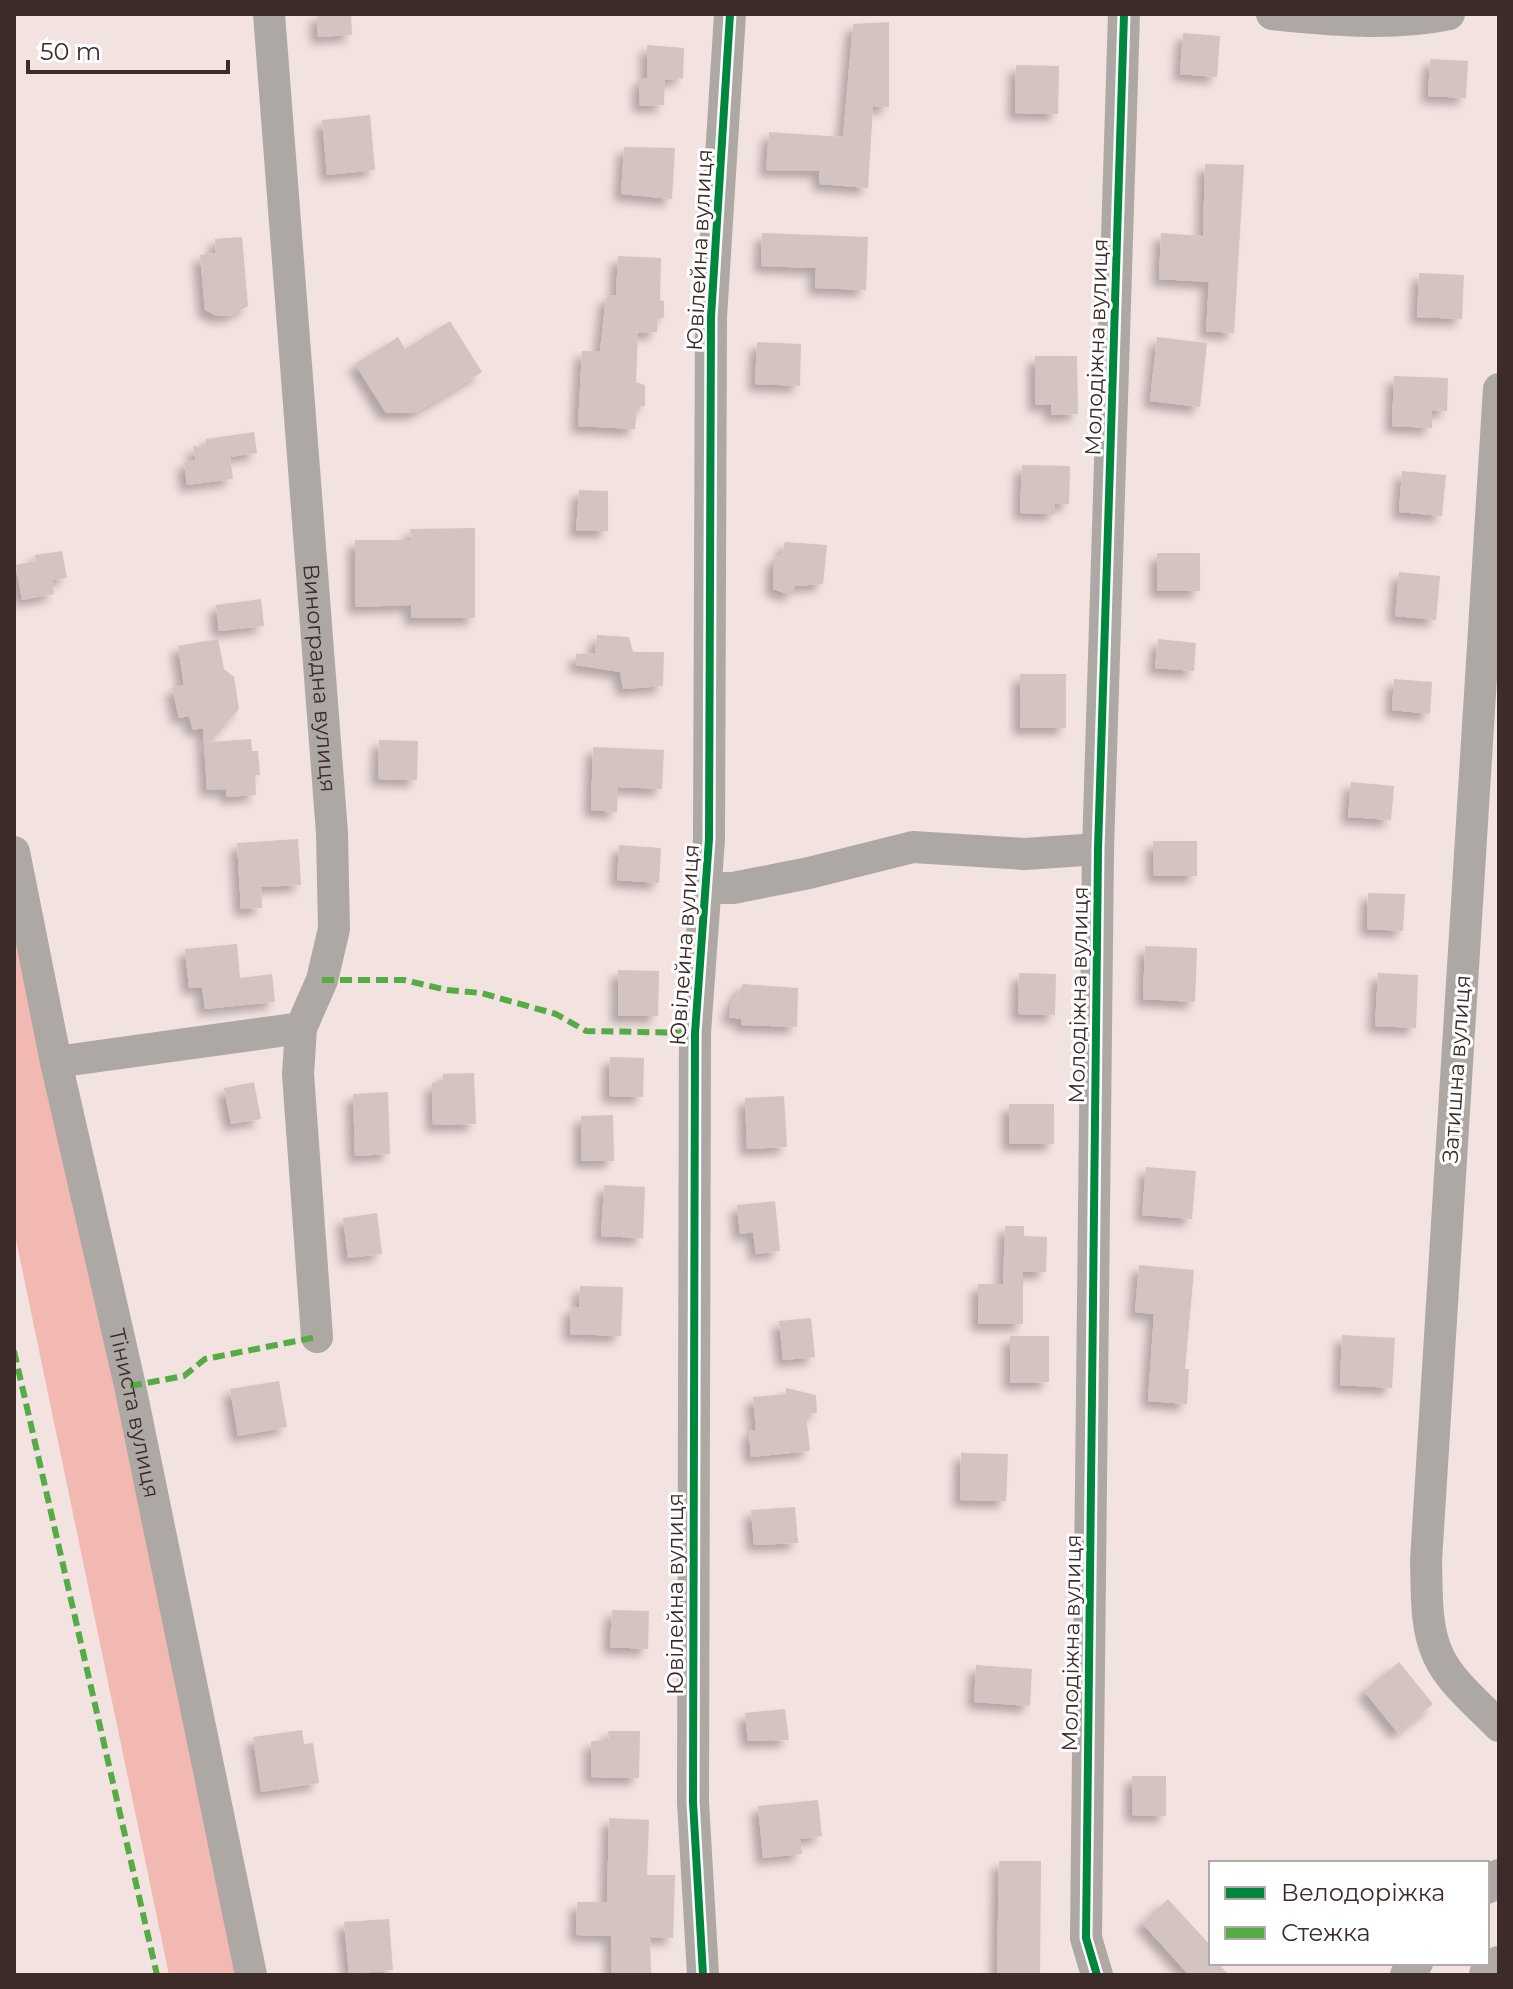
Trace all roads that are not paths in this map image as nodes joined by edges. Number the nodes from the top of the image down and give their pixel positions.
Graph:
1 (269, 14) edge
2 (730, 14) edge
3 (1124, 14) edge
4 (1272, 14) edge
5 (1449, 14) edge
6 (1499, 389) edge
7 (1098, 849) junction
8 (14, 852) edge
9 (706, 888) junction
10 (301, 1028) junction
11 (56, 1062) junction
12 (317, 1337) dead end
13 (1499, 1726) edge
14 (1499, 1967) edge
15 (251, 1975) edge
16 (703, 1975) edge
17 (1097, 1975) edge
18 (1490, 1975) edge

1 - 10 street, Виноградна вулиця
2 - 9 street, Ювілейна вулиця
3 - 7 street, Молодіжна вулиця
4 - 5 street
6 - 13 street, Затишна вулиця
7 - 9 street
7 - 17 street, Молодіжна вулиця
8 - 11 street, Тіниста вулиця
9 - 16 street, Ювілейна вулиця
10 - 11 street
10 - 12 street, Виноградна вулиця
11 - 15 street, Тіниста вулиця
14 - 18 main road

